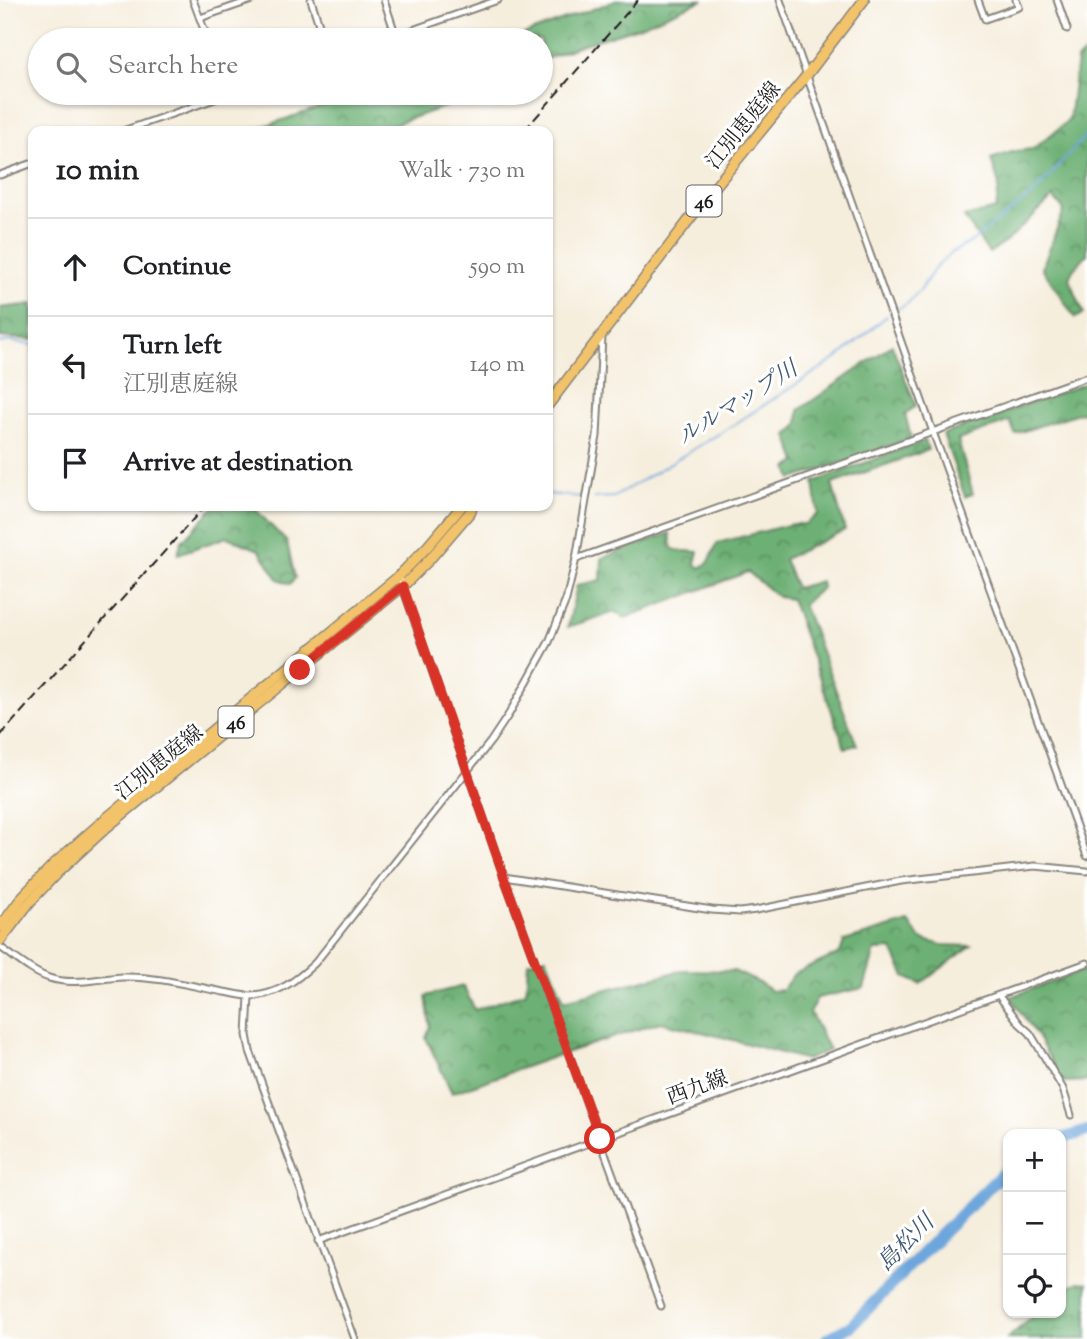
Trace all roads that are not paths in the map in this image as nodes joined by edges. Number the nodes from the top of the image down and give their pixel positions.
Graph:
1 (193, 0) edge
2 (252, 0) edge
3 (311, 0) edge
4 (383, 0) edge
5 (498, 0) edge
6 (780, 0) edge
7 (864, 0) edge
8 (978, 0) edge
9 (1016, 0) edge
10 (1057, 0) edge
11 (488, 1) edge
12 (200, 18) junction
13 (204, 28) edge
14 (320, 28) edge
15 (393, 28) edge
16 (417, 28) edge
17 (1067, 29) dead end
18 (807, 75) junction
19 (195, 105) edge
20 (137, 126) edge
21 (28, 165) edge
22 (0, 175) edge
23 (602, 332) junction
24 (1087, 377) edge
25 (553, 398) edge
26 (933, 432) junction
27 (458, 511) edge
28 (471, 511) edge
29 (576, 559) junction
30 (399, 576) junction
31 (403, 586) junction
32 (468, 771) junction
33 (1087, 856) edge
34 (1087, 871) edge
35 (504, 877) junction
36 (0, 927) edge
37 (0, 941) edge
38 (0, 947) edge
39 (1087, 963) edge
40 (249, 996) junction
41 (999, 996) junction
42 (1071, 1115) dead end
43 (600, 1139) junction
44 (318, 1241) junction
45 (661, 1306) dead end
46 (355, 1339) edge

1 - 12 street
2 - 12 street
3 - 14 street
4 - 15 street
5 - 11 street
6 - 18 street
7 - 18 main road, 江別恵庭線 / 46
8 - 9 street
10 - 17 street
11 - 16 street
12 - 13 street
18 - 23 main road, 江別恵庭線 / 46
18 - 26 street
19 - 20 street
21 - 22 street
23 - 25 main road, 江別恵庭線 / 46
23 - 29 street
24 - 26 street
26 - 29 street
26 - 33 street
27 - 30 main road, 江別恵庭線 / 46
28 - 31 main road, 江別恵庭線 / 46
29 - 32 street
30 - 31 street
30 - 36 main road, 江別恵庭線 / 46
31 - 32 street
31 - 37 main road, 江別恵庭線 / 46
32 - 35 street
32 - 40 street
34 - 35 street
35 - 43 street
38 - 40 street
39 - 41 street, 西九線
40 - 44 street
41 - 42 street
41 - 43 street, 西九線
43 - 44 street, 西九線
43 - 45 street
44 - 46 street

